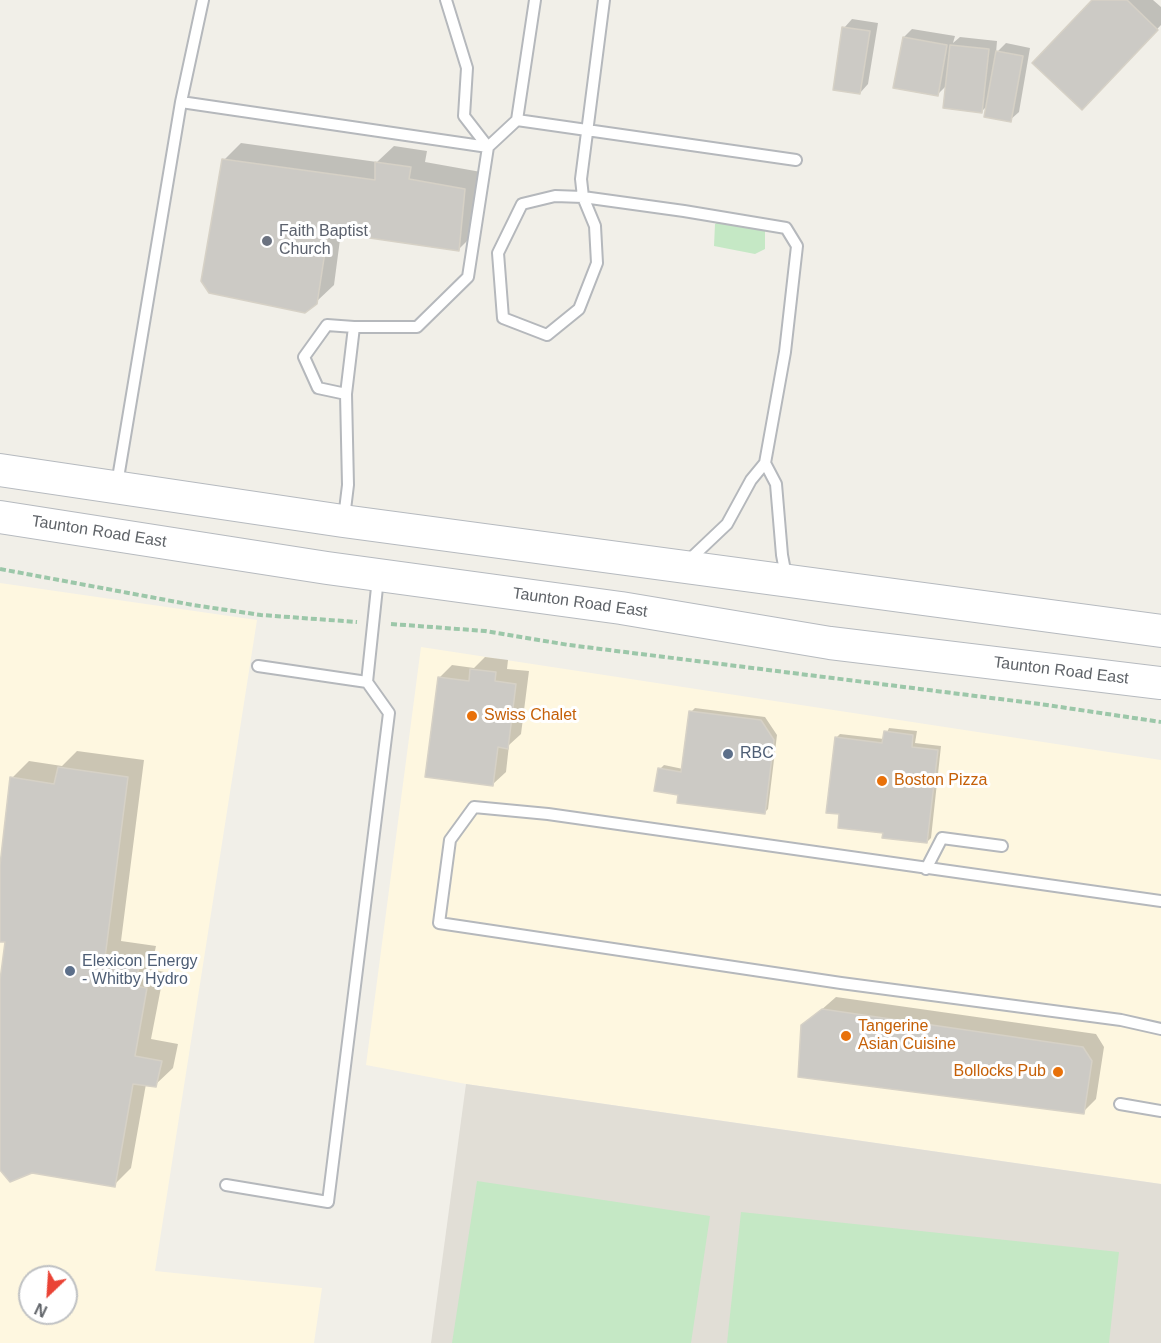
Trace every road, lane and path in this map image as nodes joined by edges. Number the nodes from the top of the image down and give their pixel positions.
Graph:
1 (203, 0) edge
2 (446, 0) edge
3 (535, 0) edge
4 (604, 0) edge
5 (181, 102) junction
6 (517, 120) junction
7 (587, 131) junction
8 (488, 147) junction
9 (796, 160) dead end
10 (583, 197) junction
11 (354, 327) junction
12 (346, 394) junction
13 (765, 463) junction
14 (0, 470) edge
15 (116, 488) junction
16 (0, 517) edge
17 (344, 521) junction
18 (682, 567) junction
19 (0, 569) edge
20 (379, 575) junction
21 (788, 581) junction
22 (372, 623) junction
23 (1161, 631) edge
24 (258, 666) dead end
25 (367, 682) junction
26 (1161, 683) edge
27 (1161, 722) edge
28 (1002, 846) dead end
29 (926, 869) junction
30 (1161, 901) edge
31 (1161, 1029) edge
32 (1120, 1104) dead end
33 (1161, 1110) edge
34 (226, 1185) dead end

1 - 5 lane
2 - 8 lane
3 - 6 lane
4 - 7 lane
5 - 8 lane
5 - 15 lane
6 - 7 lane
6 - 8 lane
7 - 9 lane
7 - 10 lane
8 - 11 lane
10 - 10 lane
10 - 13 lane
11 - 12 lane
11 - 12 lane
12 - 17 lane
13 - 18 lane
13 - 21 lane
14 - 15 main road
15 - 17 main road
16 - 20 main road, Taunton Road East
17 - 18 main road
18 - 21 main road
19 - 22 path
20 - 22 lane
20 - 26 main road, Taunton Road East
21 - 23 main road
22 - 25 lane
22 - 27 path
24 - 25 lane
25 - 34 lane
28 - 29 lane
29 - 30 lane
29 - 31 lane
32 - 33 lane

